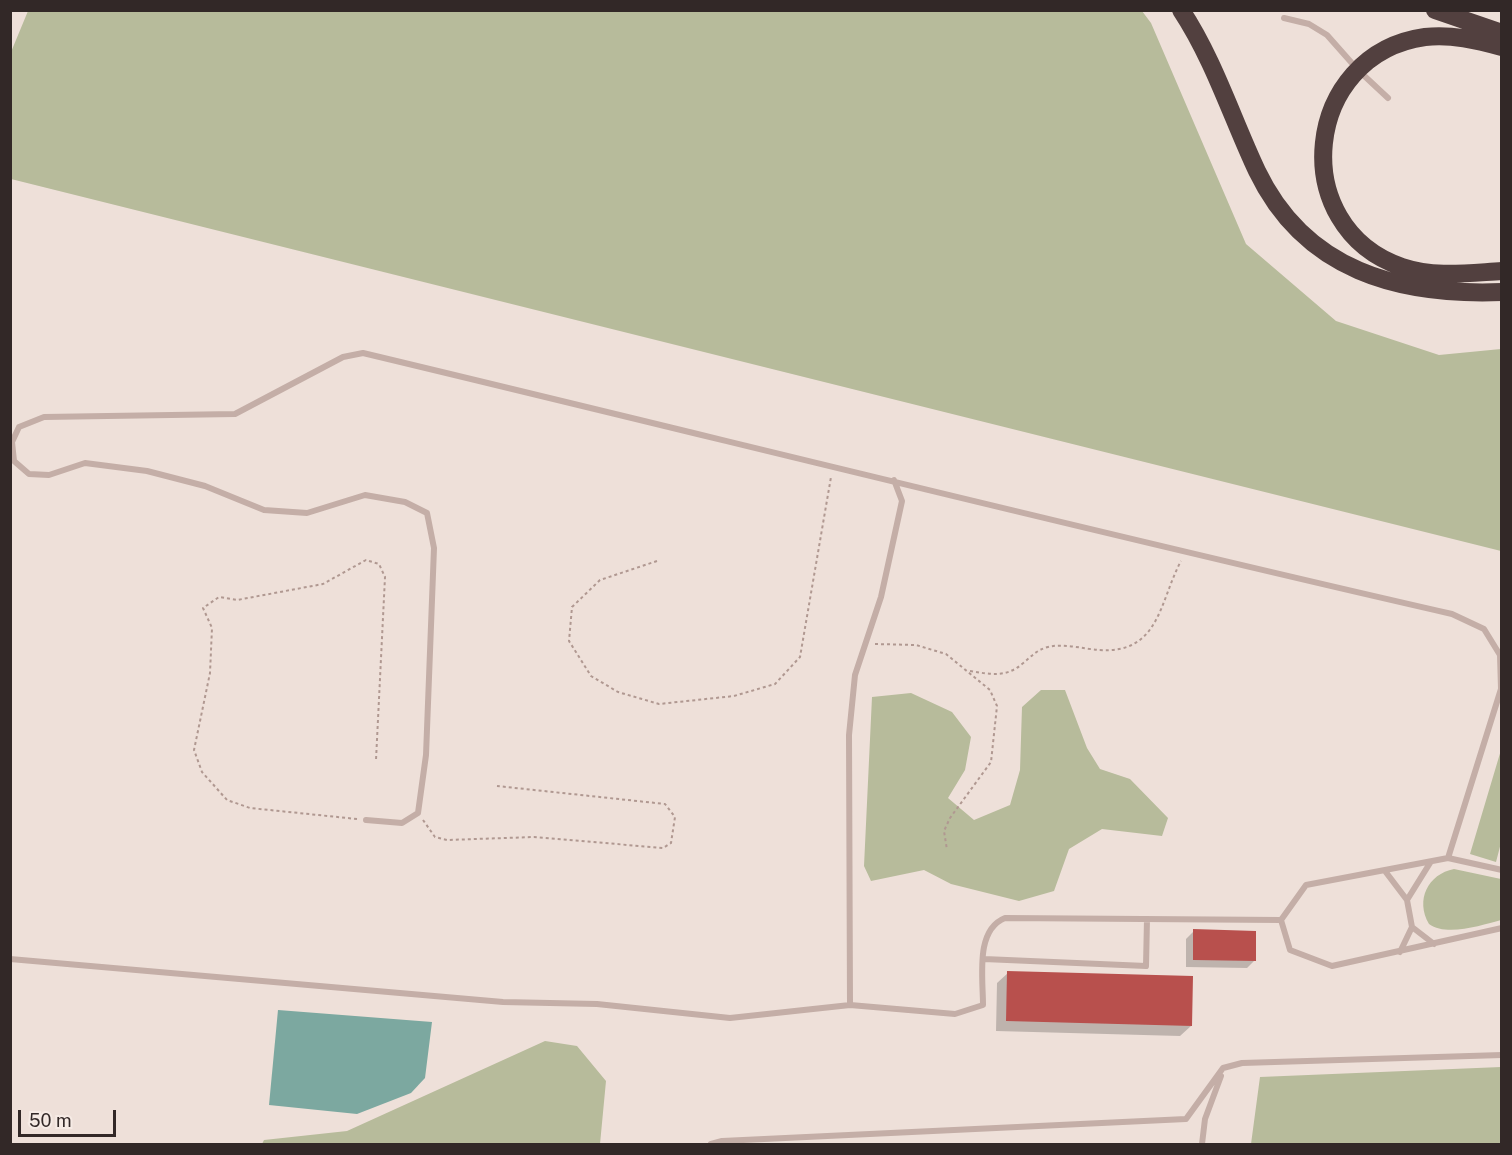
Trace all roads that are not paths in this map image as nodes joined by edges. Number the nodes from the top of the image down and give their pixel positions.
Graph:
1 (1181, 10) edge
2 (1435, 10) edge
3 (1284, 18) dead end
4 (1502, 33) edge
5 (1502, 47) edge
6 (1358, 70) junction
7 (1388, 98) dead end
8 (1502, 271) edge
9 (1502, 292) edge
10 (894, 480) junction
11 (366, 820) road end
12 (1448, 858) junction
13 (1430, 863) junction
14 (1502, 870) edge
15 (1385, 872) junction
16 (1407, 900) junction
17 (1147, 919) junction
18 (1281, 920) junction
19 (1412, 927) junction
20 (1502, 928) edge
21 (1434, 944) junction
22 (1400, 951) junction
23 (10, 958) edge
24 (984, 959) junction
25 (850, 1005) junction
26 (1502, 1055) edge
27 (1225, 1067) junction
28 (711, 1144) edge
29 (1202, 1144) edge

1 - 9 highway
2 - 4 highway
3 - 6 lane
5 - 6 highway
6 - 7 lane
6 - 8 highway
10 - 11 lane
10 - 12 lane
10 - 25 lane
12 - 13 lane
12 - 14 lane
13 - 15 lane
13 - 16 lane
15 - 16 lane
15 - 18 lane
16 - 19 lane
17 - 18 lane
17 - 24 lane
17 - 24 lane
18 - 22 lane
19 - 21 lane
19 - 22 lane
20 - 21 lane
21 - 22 lane
23 - 25 lane
24 - 25 lane
26 - 27 lane
27 - 28 lane
27 - 29 lane

